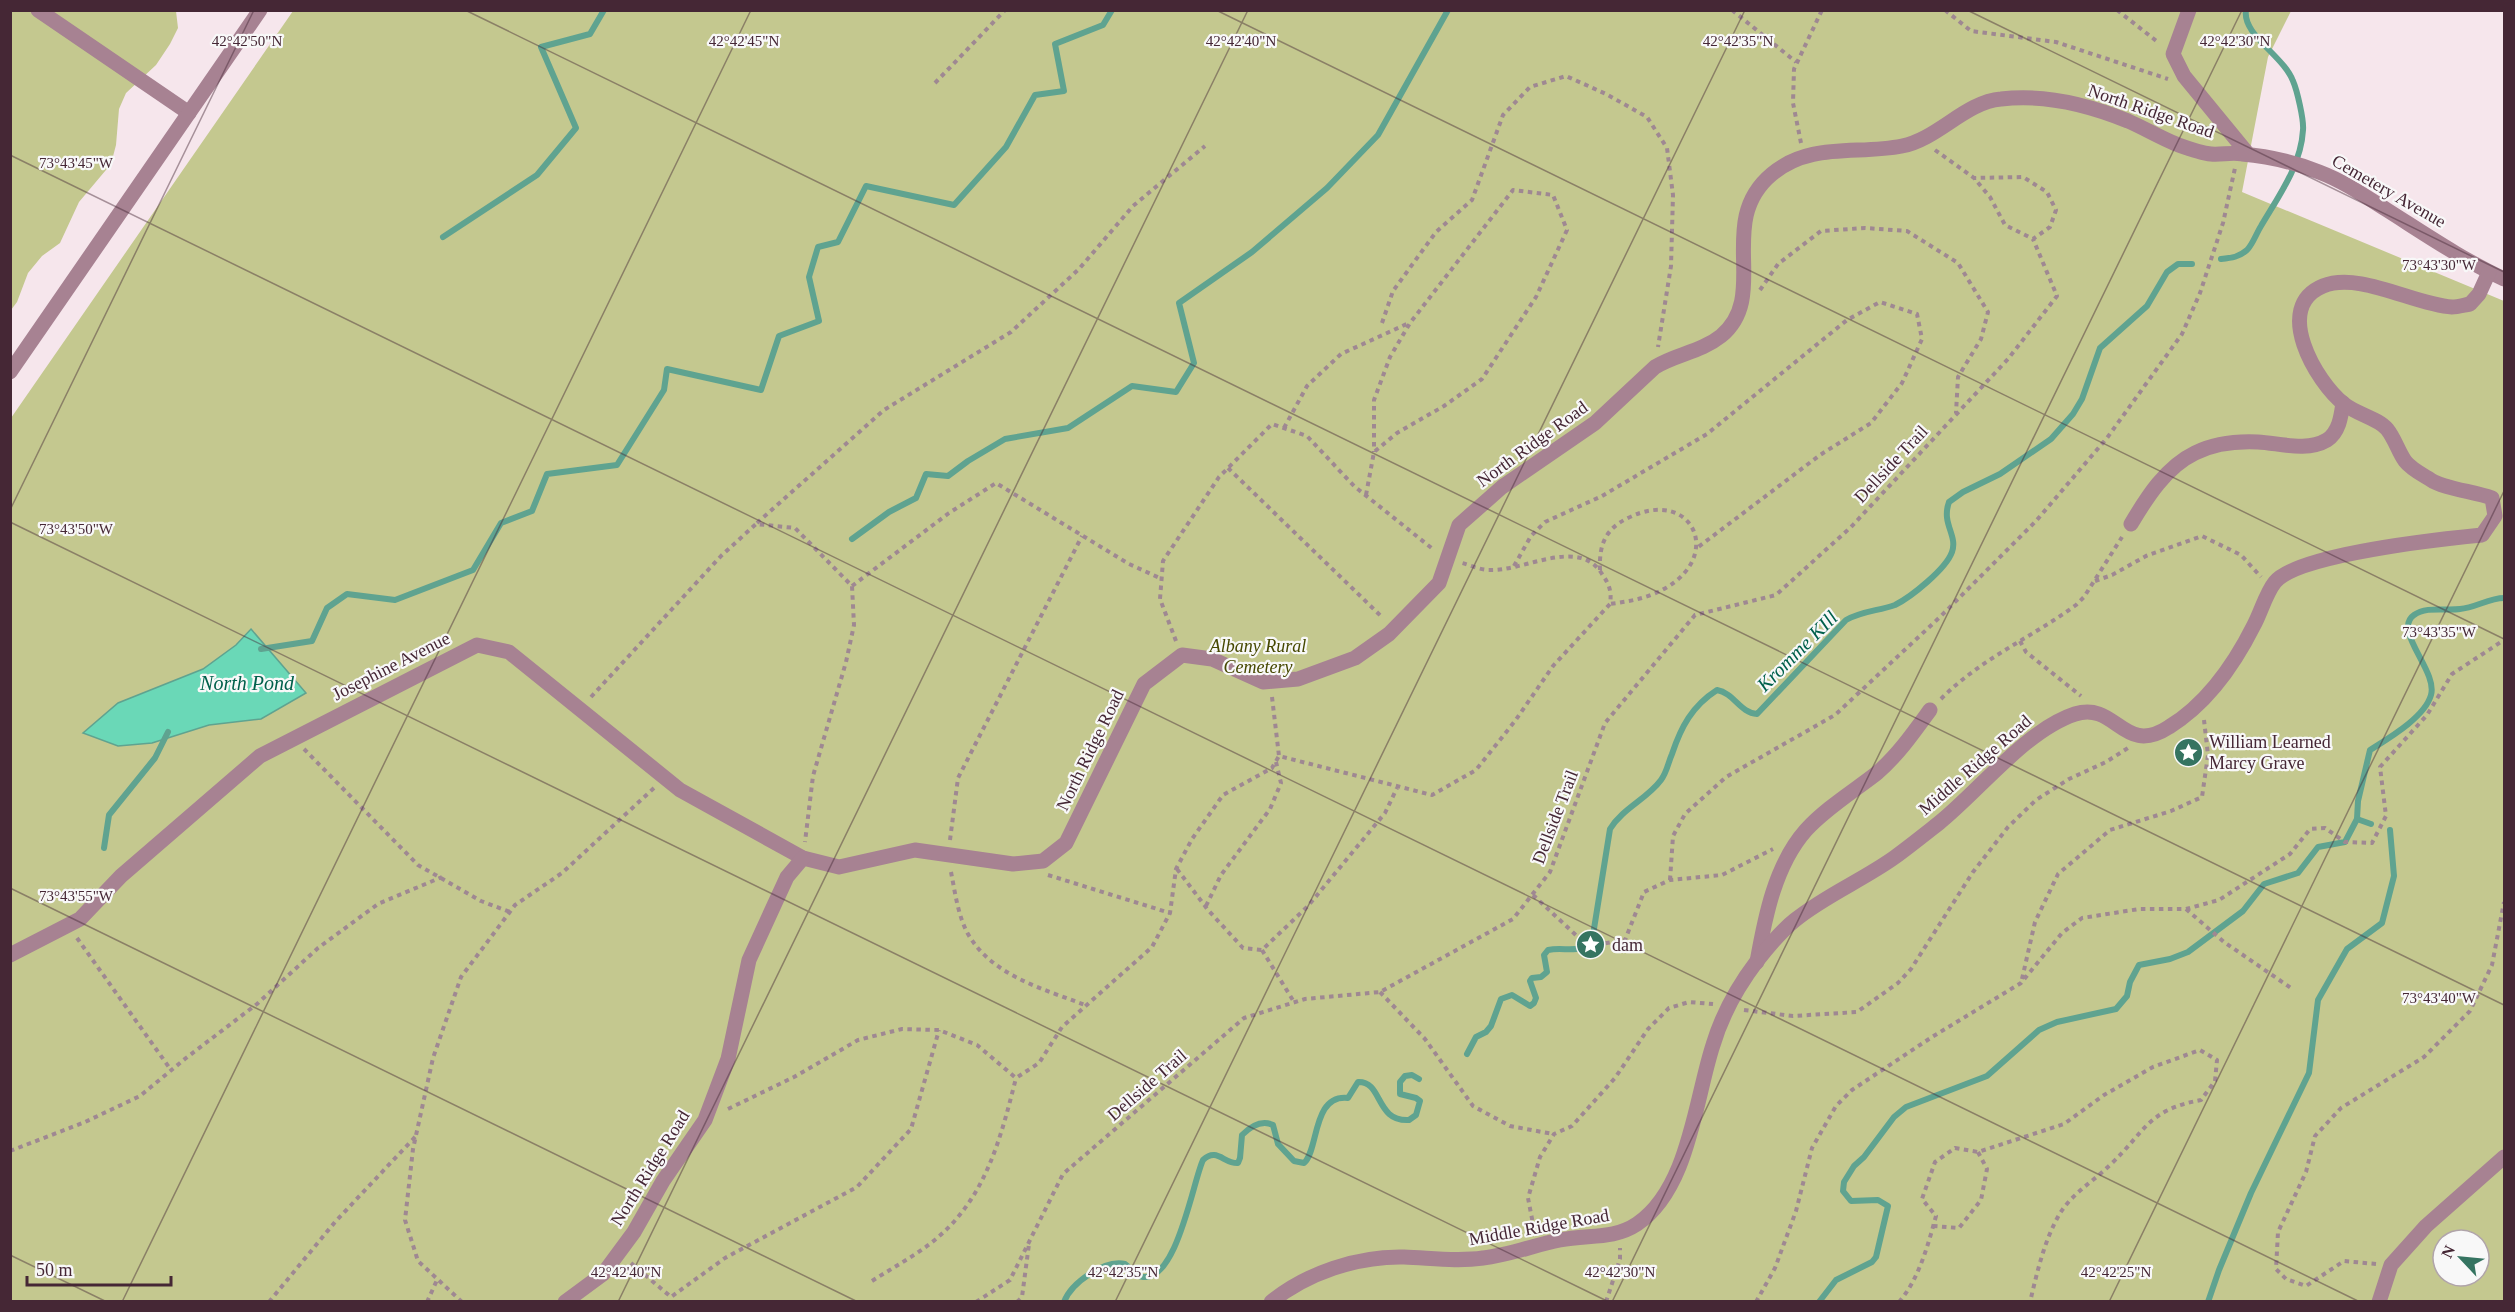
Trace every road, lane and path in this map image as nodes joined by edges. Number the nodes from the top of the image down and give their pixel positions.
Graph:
1 (38, 10) edge
2 (260, 10) edge
3 (1005, 10) edge
4 (1732, 10) edge
5 (1822, 10) edge
6 (1945, 10) edge
7 (2117, 10) edge
8 (2189, 10) edge
9 (2173, 54) junction
10 (1796, 62) junction
11 (935, 83) dead end
12 (2192, 87) junction
13 (189, 113) junction
14 (1921, 140) junction
15 (1205, 146) dead end
16 (2243, 154) junction
17 (1804, 156) junction
18 (1974, 178) junction
19 (2033, 239) junction
20 (2489, 272) junction
21 (2505, 279) edge
22 (1742, 304) junction
23 (1382, 323) dead end
24 (1410, 323) junction
25 (1655, 367) junction
26 (10, 372) edge
27 (2343, 403) junction
28 (1956, 414) junction
29 (1284, 428) junction
30 (1374, 452) junction
31 (1228, 468) junction
32 (1366, 495) junction
33 (756, 524) junction
34 (2131, 524) joint
35 (1082, 536) junction
36 (1697, 548) junction
37 (1448, 559) junction
38 (1514, 567) junction
39 (1600, 570) junction
40 (1162, 579) junction
41 (2094, 582) junction
42 (852, 586) junction
43 (2272, 589) junction
44 (1610, 604) junction
45 (1395, 629) junction
46 (2020, 640) junction
47 (2505, 640) edge
48 (1182, 655) junction
49 (1270, 681) junction
50 (2199, 703) junction
51 (580, 709) junction
52 (1930, 710) joint
53 (2104, 715) junction
54 (2146, 737) junction
55 (294, 738) junction
56 (1279, 756) junction
57 (1276, 761) junction
58 (665, 777) junction
59 (1398, 788) junction
60 (1778, 846) dead end
61 (948, 855) junction
62 (803, 858) junction
63 (1176, 869) junction
64 (1047, 875) dead end
65 (442, 877) junction
66 (1670, 880) junction
67 (1533, 895) junction
68 (2505, 902) edge
69 (1206, 906) junction
70 (2186, 909) junction
71 (510, 912) junction
72 (1170, 914) junction
73 (67, 926) junction
74 (1262, 950) junction
75 (10, 955) edge
76 (1757, 962) junction
77 (2021, 983) junction
78 (2291, 988) dead end
79 (1380, 992) junction
80 (1294, 1002) junction
81 (1085, 1005) junction
82 (1728, 1007) junction
83 (939, 1030) junction
84 (171, 1070) junction
85 (1016, 1078) junction
86 (705, 1120) junction
87 (1554, 1134) junction
88 (416, 1136) junction
89 (10, 1151) edge
90 (1978, 1152) junction
91 (2505, 1157) edge
92 (1933, 1226) junction
93 (1620, 1234) junction
94 (1029, 1241) junction
95 (1536, 1248) junction
96 (618, 1253) junction
97 (2391, 1265) junction
98 (437, 1280) junction
99 (872, 1281) dead end
100 (670, 1299) edge
101 (269, 1302) edge
102 (426, 1302) edge
103 (462, 1302) edge
104 (565, 1302) edge
105 (976, 1302) edge
106 (1017, 1302) edge
107 (1271, 1302) edge
108 (1606, 1302) edge
109 (1756, 1302) edge
110 (1899, 1302) edge
111 (2030, 1302) edge
112 (2379, 1302) edge

1 - 13 street
2 - 13 street
3 - 11 path
4 - 10 path
5 - 10 path
6 - 12 path
7 - 9 path
8 - 9 street
9 - 12 street
10 - 17 path
12 - 16 street
13 - 26 street
14 - 16 street, North Ridge Road
14 - 17 street, North Ridge Road
14 - 18 path
15 - 33 path
16 - 20 street, Cemetery Avenue
16 - 66 path
17 - 22 street, North Ridge Road
18 - 19 path
18 - 19 path
19 - 28 path, Dellside Trail
20 - 21 street, Cemetery Avenue
20 - 27 street
22 - 25 street, North Ridge Road
22 - 28 path
23 - 25 path
24 - 29 path
24 - 30 path
24 - 30 path
25 - 37 street, North Ridge Road
27 - 34 street
27 - 43 street
28 - 67 path, Dellside Trail
29 - 31 path
29 - 32 path
30 - 32 path
31 - 40 path
31 - 45 path
32 - 37 path
33 - 42 path
33 - 51 path
34 - 41 path
35 - 40 path
35 - 42 path
35 - 61 path
36 - 38 path
36 - 39 path
36 - 44 path
37 - 38 path
37 - 45 street, North Ridge Road
38 - 39 path
39 - 44 path
40 - 48 path
41 - 43 path
41 - 46 path
42 - 62 path
43 - 50 street
44 - 59 path
45 - 49 street, North Ridge Road
46 - 52 path
46 - 53 path
47 - 70 path
48 - 49 street, North Ridge Road
48 - 61 street, North Ridge Road
49 - 56 path
50 - 54 street
50 - 77 path
51 - 55 street, Josephine Avenue
51 - 58 street, Josephine Avenue
52 - 76 street, Middle Ridge Road
53 - 54 street
53 - 76 street, Middle Ridge Road
54 - 82 path
55 - 65 path
55 - 73 street, Josephine Avenue
56 - 57 path
56 - 59 path
57 - 63 path
57 - 69 path
58 - 62 street, Josephine Avenue
58 - 71 path
59 - 74 path
60 - 66 path
61 - 62 street, North Ridge Road
61 - 81 path
62 - 86 street, North Ridge Road
63 - 69 path
63 - 72 path
64 - 72 path
65 - 71 path
65 - 84 path
66 - 67 path
67 - 79 path, Dellside Trail
68 - 97 path
69 - 74 path
70 - 77 path
70 - 78 path
71 - 88 path
72 - 81 path
73 - 75 street, Josephine Avenue
73 - 84 path
74 - 80 path
76 - 82 street, Middle Ridge Road
77 - 109 path
79 - 80 path, Dellside Trail
79 - 87 path
80 - 94 path, Dellside Trail
81 - 85 path
82 - 87 path
82 - 93 street, Middle Ridge Road
83 - 85 path
83 - 86 path
83 - 100 path
84 - 89 path
85 - 99 path
86 - 96 street, North Ridge Road
87 - 95 path
88 - 98 path
88 - 101 path
90 - 92 path
90 - 92 path
90 - 111 path
91 - 97 street
92 - 110 path
93 - 95 street, Middle Ridge Road
93 - 108 path
94 - 105 path, Dellside Trail
94 - 106 path
95 - 107 street, Middle Ridge Road
96 - 100 path
96 - 104 street, North Ridge Road
97 - 112 street
98 - 102 path
98 - 103 path

